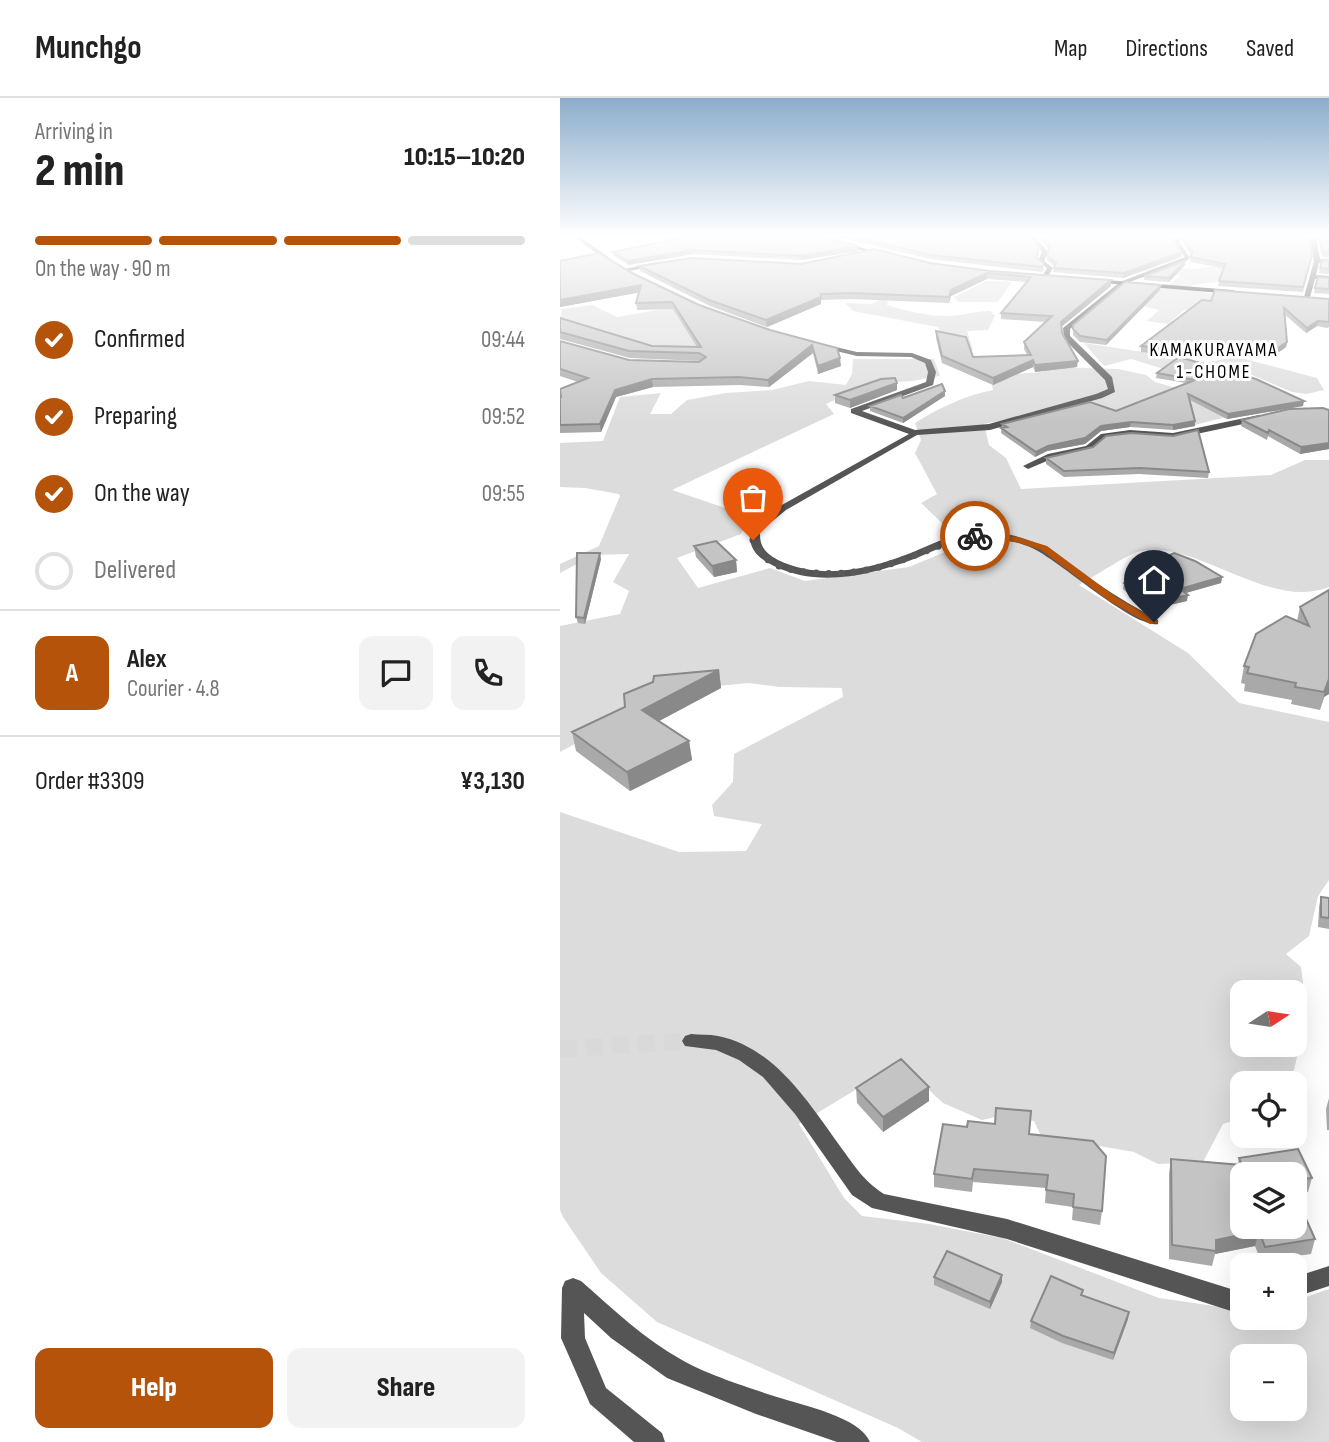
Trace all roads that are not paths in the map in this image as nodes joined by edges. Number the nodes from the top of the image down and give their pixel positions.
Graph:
1 (1102, 299) edge
2 (819, 344) edge
3 (1275, 414) edge
4 (914, 433) junction
5 (1028, 466) dead end
6 (1154, 622) dead end
7 (691, 1041) tunnel mouth
8 (1329, 1276) edge
9 (1307, 1283) edge
10 (1230, 1300) edge
11 (653, 1442) edge
12 (858, 1442) edge

1 - 4 street
2 - 4 street
3 - 5 street
4 - 6 street
7 - 10 street
8 - 9 street
11 - 12 street

